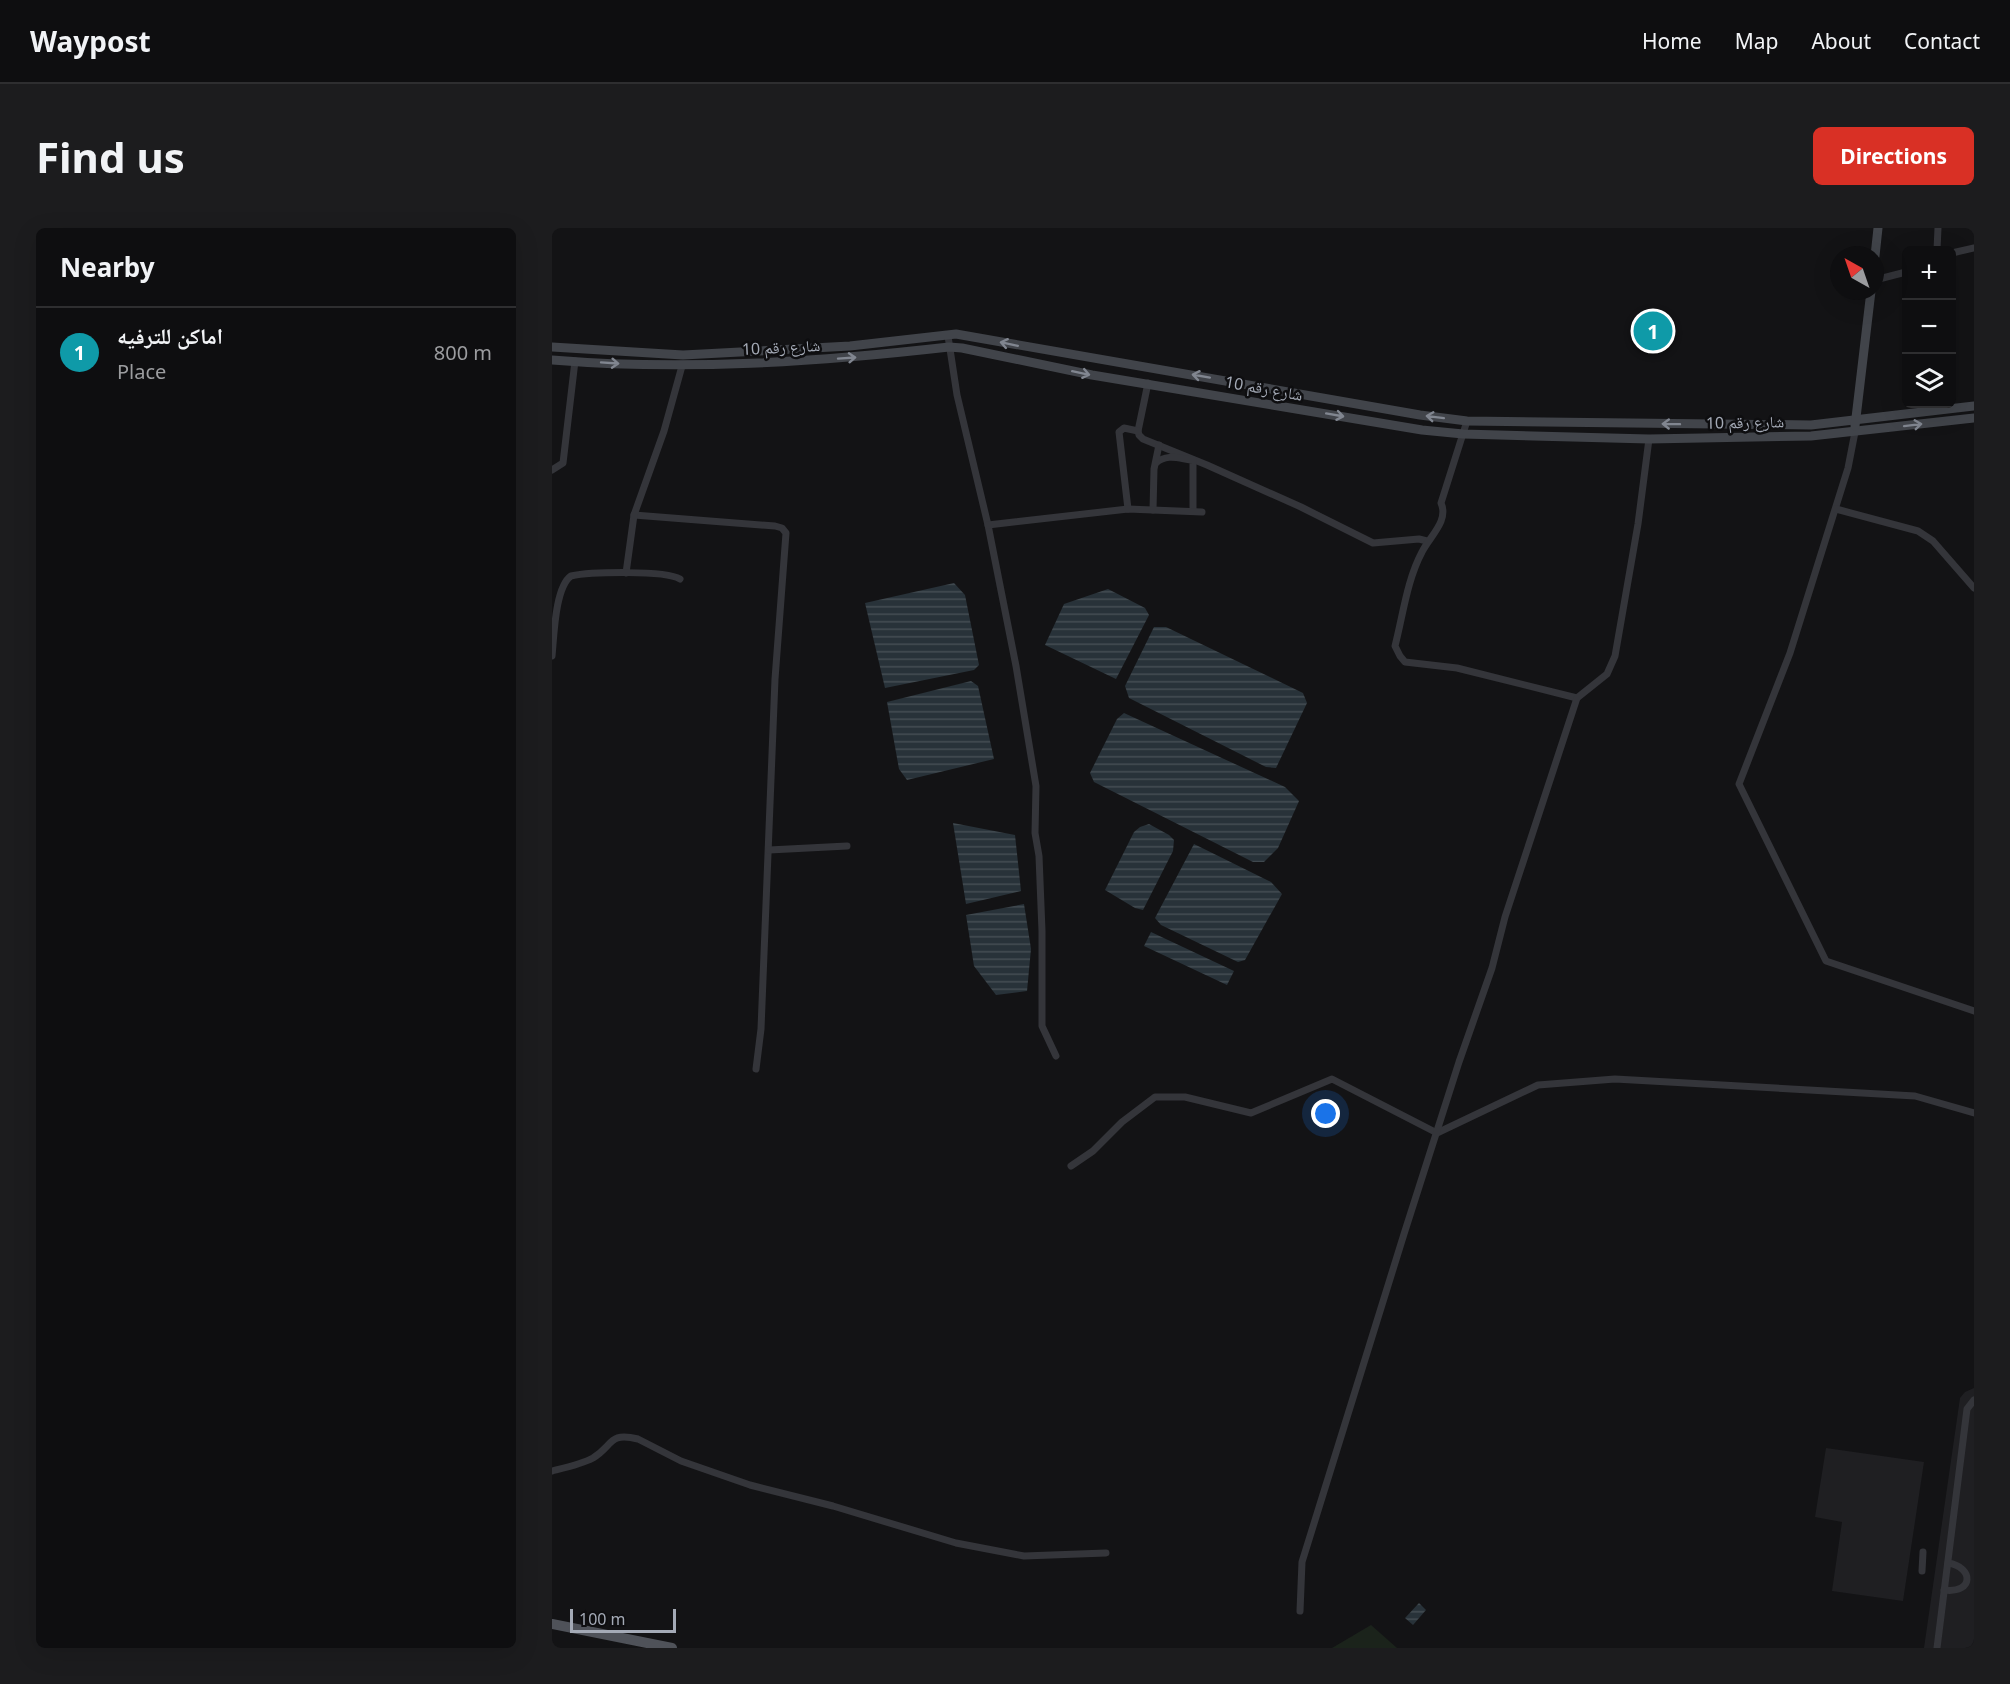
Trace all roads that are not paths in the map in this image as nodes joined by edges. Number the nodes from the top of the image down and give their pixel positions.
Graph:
1 (1878, 228) edge
2 (1938, 228) edge
3 (1876, 246) edge
4 (1937, 246) edge
5 (1974, 248) edge
6 (1956, 252) edge
7 (1902, 273) edge
8 (1884, 278) edge
9 (1870, 300) edge
10 (948, 336) junction
11 (552, 347) edge
12 (949, 347) junction
13 (552, 360) edge
14 (575, 361) junction
15 (682, 366) junction
16 (1148, 383) junction
17 (1974, 406) edge
18 (1974, 418) edge
19 (1467, 421) junction
20 (1856, 421) junction
21 (1138, 431) junction
22 (1855, 432) junction
23 (1463, 434) junction
24 (1649, 439) junction
25 (1159, 446) junction
26 (1193, 460) junction
27 (1156, 463) junction
28 (552, 470) edge
29 (1128, 509) junction
30 (1836, 509) junction
31 (1153, 510) junction
32 (1193, 511) junction
33 (1202, 512) dead end
34 (634, 515) junction
35 (988, 525) junction
36 (1427, 541) junction
37 (626, 573) junction
38 (680, 579) dead end
39 (1974, 588) edge
40 (552, 656) edge
41 (1577, 698) junction
42 (847, 846) dead end
43 (770, 850) junction
44 (1974, 1011) edge
45 (1056, 1056) dead end
46 (756, 1070) dead end
47 (1974, 1113) edge
48 (1437, 1133) junction
49 (1071, 1166) dead end
50 (1974, 1400) edge
51 (552, 1471) edge
52 (1923, 1552) dead end
53 (1106, 1553) dead end
54 (1948, 1563) junction
55 (1922, 1571) dead end
56 (1944, 1590) junction
57 (1300, 1611) dead end
58 (552, 1624) edge
59 (672, 1648) edge
60 (1937, 1648) edge

1 - 3 main road
2 - 4 street
5 - 6 street
7 - 8 street
9 - 20 main road
10 - 11 main road, شارع رقم 10
10 - 12 street
19 -> 10 main road, شارع رقم 10
15 -> 12 main road, شارع رقم 10
12 -> 16 main road, شارع رقم 10
12 - 35 street
13 - 14 main road, شارع رقم 10
14 -> 15 main road, شارع رقم 10
14 - 28 street
15 - 34 street
16 - 21 street
16 -> 23 main road, شارع رقم 10
17 - 20 main road, شارع رقم 10
22 -> 18 main road, شارع رقم 10
20 -> 19 main road, شارع رقم 10
19 - 23 street
20 - 22 main road
21 - 25 street
21 - 29 street
22 - 24 main road, شارع رقم 10
22 - 30 street
23 - 24 main road, شارع رقم 10
23 - 36 street
24 - 41 street
25 - 26 street
25 - 27 street
26 - 27 street
26 - 32 street
26 - 36 street
27 - 31 street
29 - 31 street
29 - 35 street
30 - 39 street
30 - 44 street
31 - 32 street
32 - 33 street
34 - 37 street
34 - 43 street
35 - 45 street
36 - 41 street
37 - 38 street
37 - 40 street
41 - 48 street
42 - 43 street
43 - 46 street
47 - 48 street
48 - 49 street
48 - 57 street
50 - 54 street
51 - 53 street
52 - 55 street
54 - 56 street
54 - 56 street
56 - 60 street
58 - 59 main road

